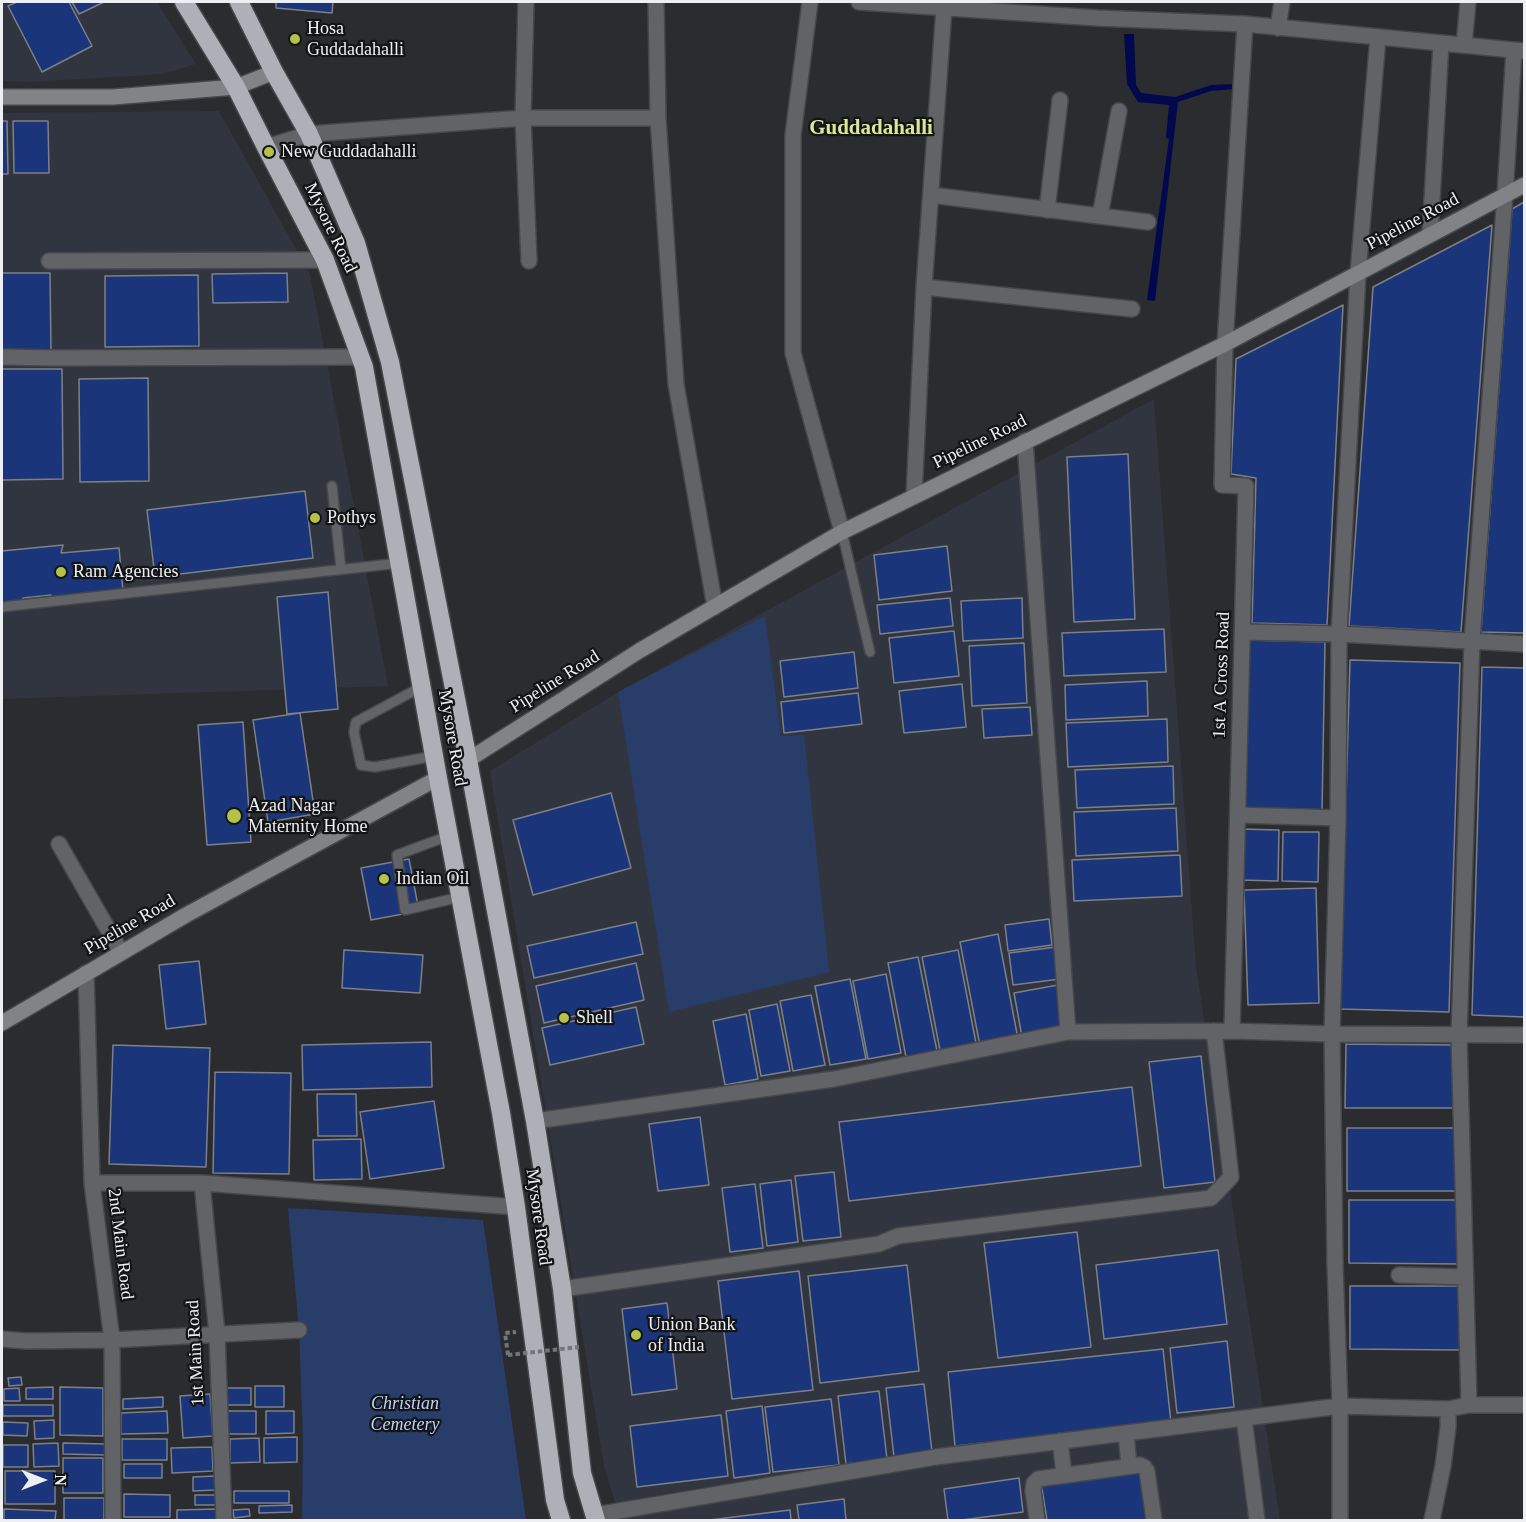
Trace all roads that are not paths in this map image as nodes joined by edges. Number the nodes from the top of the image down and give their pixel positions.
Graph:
1 (184, 2) edge
2 (239, 2) edge
3 (526, 2) edge
4 (656, 2) edge
5 (810, 2) edge
6 (859, 2) edge
7 (1282, 2) edge
8 (1468, 2) edge
9 (963, 5) edge
10 (944, 8) junction
11 (1245, 24) junction
12 (1278, 28) junction
13 (1378, 37) junction
14 (1441, 43) junction
15 (1464, 45) junction
16 (1519, 50) edge
17 (274, 72) junction
18 (236, 87) junction
19 (2, 97) edge
20 (1059, 100) dead end
21 (1119, 111) dead end
22 (522, 118) junction
23 (658, 118) junction
24 (309, 134) junction
25 (266, 147) junction
26 (1524, 185) edge
27 (931, 195) junction
28 (1505, 195) junction
29 (1047, 210) junction
30 (1100, 216) junction
31 (1148, 222) dead end
32 (1430, 235) junction
33 (325, 260) junction
34 (49, 261) dead end
35 (529, 261) dead end
36 (1358, 273) junction
37 (924, 286) junction
38 (1132, 309) dead end
39 (1225, 344) junction
40 (2, 357) edge
41 (360, 357) junction
42 (1025, 441) junction
43 (332, 486) dead end
44 (914, 496) junction
45 (842, 532) junction
46 (400, 563) junction
47 (341, 569) junction
48 (2, 607) edge
49 (714, 607) junction
50 (1243, 632) junction
51 (1339, 634) junction
52 (1472, 641) junction
53 (1524, 644) edge
54 (870, 652) dead end
55 (421, 687) junction
56 (434, 756) junction
57 (468, 760) junction
58 (438, 778) junction
59 (1238, 815) junction
60 (1338, 818) junction
61 (448, 836) junction
62 (59, 844) dead end
63 (460, 897) junction
64 (121, 952) junction
65 (86, 973) junction
66 (2, 1023) edge
67 (1214, 1031) junction
68 (1232, 1031) junction
69 (1068, 1032) junction
70 (1332, 1034) junction
71 (1459, 1035) junction
72 (1524, 1035) edge
73 (535, 1121) junction
74 (92, 1183) junction
75 (202, 1183) junction
76 (516, 1207) junction
77 (1399, 1275) dead end
78 (1465, 1277) junction
79 (561, 1289) junction
80 (299, 1330) dead end
81 (216, 1334) junction
82 (2, 1339) edge
83 (112, 1340) junction
84 (1469, 1405) junction
85 (1524, 1405) edge
86 (1340, 1406) junction
87 (1448, 1408) junction
88 (1244, 1418) junction
89 (1126, 1433) junction
90 (1060, 1441) junction
91 (1129, 1466) junction
92 (1064, 1474) junction
93 (596, 1518) edge
94 (113, 1521) edge
95 (224, 1521) edge
96 (561, 1521) edge
97 (1037, 1521) edge
98 (1154, 1521) edge
99 (1257, 1521) edge
100 (1340, 1521) edge
101 (1432, 1521) edge

1 - 18 highway, Mysore Road
2 - 17 highway, Mysore Road
3 - 22 street
4 - 23 street
5 - 45 street
6 - 10 street
7 - 12 street
8 - 15 street
9 - 10 street
9 - 11 street
10 - 27 street
11 - 12 street
11 - 39 street
12 - 13 street
13 - 14 street
13 - 36 street
14 - 15 street
14 - 32 street
15 - 16 street
16 - 28 street
17 - 18 street
17 - 24 highway, Mysore Road
18 - 19 street
18 - 25 highway, Mysore Road
20 - 29 street
21 - 30 street
22 - 23 street
22 - 24 street
22 - 35 street
23 - 49 street
24 - 25 street
24 - 57 highway, Mysore Road
25 - 33 highway, Mysore Road
26 - 28 street, Pipeline Road
27 - 29 street
27 - 37 street
28 - 32 street, Pipeline Road
28 - 52 street
29 - 30 street
30 - 31 street
32 - 36 street, Pipeline Road
33 - 34 street
33 - 41 highway, Mysore Road
36 - 39 street, Pipeline Road
36 - 51 street
37 - 38 street
37 - 44 street
39 - 42 street, Pipeline Road
39 - 50 street, 1st A Cross Road
40 - 41 street
41 - 46 highway, Mysore Road
42 - 44 street, Pipeline Road
42 - 69 street
43 - 47 lane
44 - 45 street, Pipeline Road
45 - 49 street, Pipeline Road
45 - 54 lane
46 - 47 lane
46 - 55 highway, Mysore Road
47 - 48 lane
49 - 57 street, Pipeline Road
50 - 51 street
50 - 59 street, 1st A Cross Road
51 - 52 street
51 - 60 street
52 - 53 street
52 - 71 street
55 - 56 highway, Mysore Road
55 - 56 lane
56 - 58 highway, Mysore Road
57 - 73 highway, Mysore Road
58 - 61 highway, Mysore Road
58 - 64 street, Pipeline Road
59 - 60 street
59 - 68 street, 1st A Cross Road
60 - 70 street
61 - 63 highway, Mysore Road
61 - 63 lane
62 - 64 street
63 - 76 highway, Mysore Road
64 - 65 street, Pipeline Road
65 - 66 street, Pipeline Road
65 - 74 street, 2nd Main Road
67 - 68 street
67 - 69 street
67 - 79 street
68 - 70 street
69 - 73 street
70 - 71 street
70 - 86 street
71 - 72 street
71 - 78 street
73 - 79 highway, Mysore Road
74 - 75 street
74 - 83 street, 2nd Main Road
75 - 76 street
75 - 81 street, 1st Main Road
76 - 96 highway, Mysore Road
77 - 78 street
78 - 84 street
79 - 93 highway, Mysore Road
80 - 81 street
81 - 83 street
81 - 95 street, 1st Main Road
82 - 83 street
83 - 94 street, 2nd Main Road
84 - 85 street
84 - 87 street
86 - 87 street
86 - 88 street
86 - 100 street
87 - 101 street
88 - 89 street
88 - 99 street
89 - 90 street
89 - 91 street
90 - 92 street
90 - 93 street
91 - 92 street
91 - 98 street
92 - 97 street

